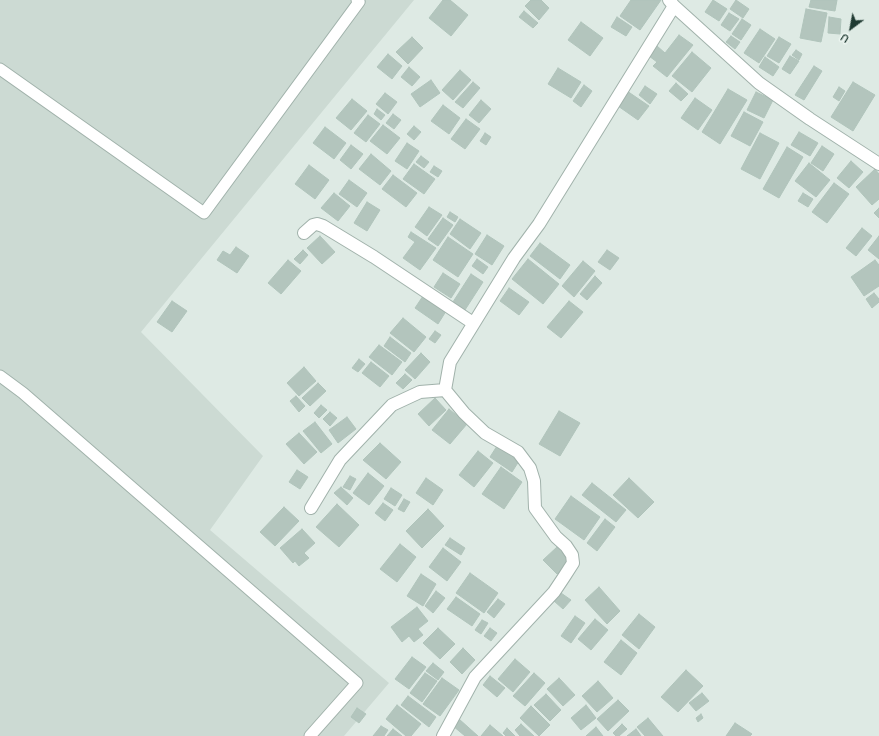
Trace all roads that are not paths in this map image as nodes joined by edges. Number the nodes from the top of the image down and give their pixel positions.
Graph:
1 (357, 0) edge
2 (671, 3) edge
3 (0, 69) edge
4 (879, 164) edge
5 (304, 233) dead end
6 (473, 323) junction
7 (0, 376) edge
8 (445, 390) junction
9 (311, 508) dead end
10 (310, 736) edge
11 (443, 736) edge

1 - 3 lane
2 - 4 street
2 - 6 street
5 - 6 street
6 - 8 street
7 - 10 lane
8 - 9 street
8 - 11 street

